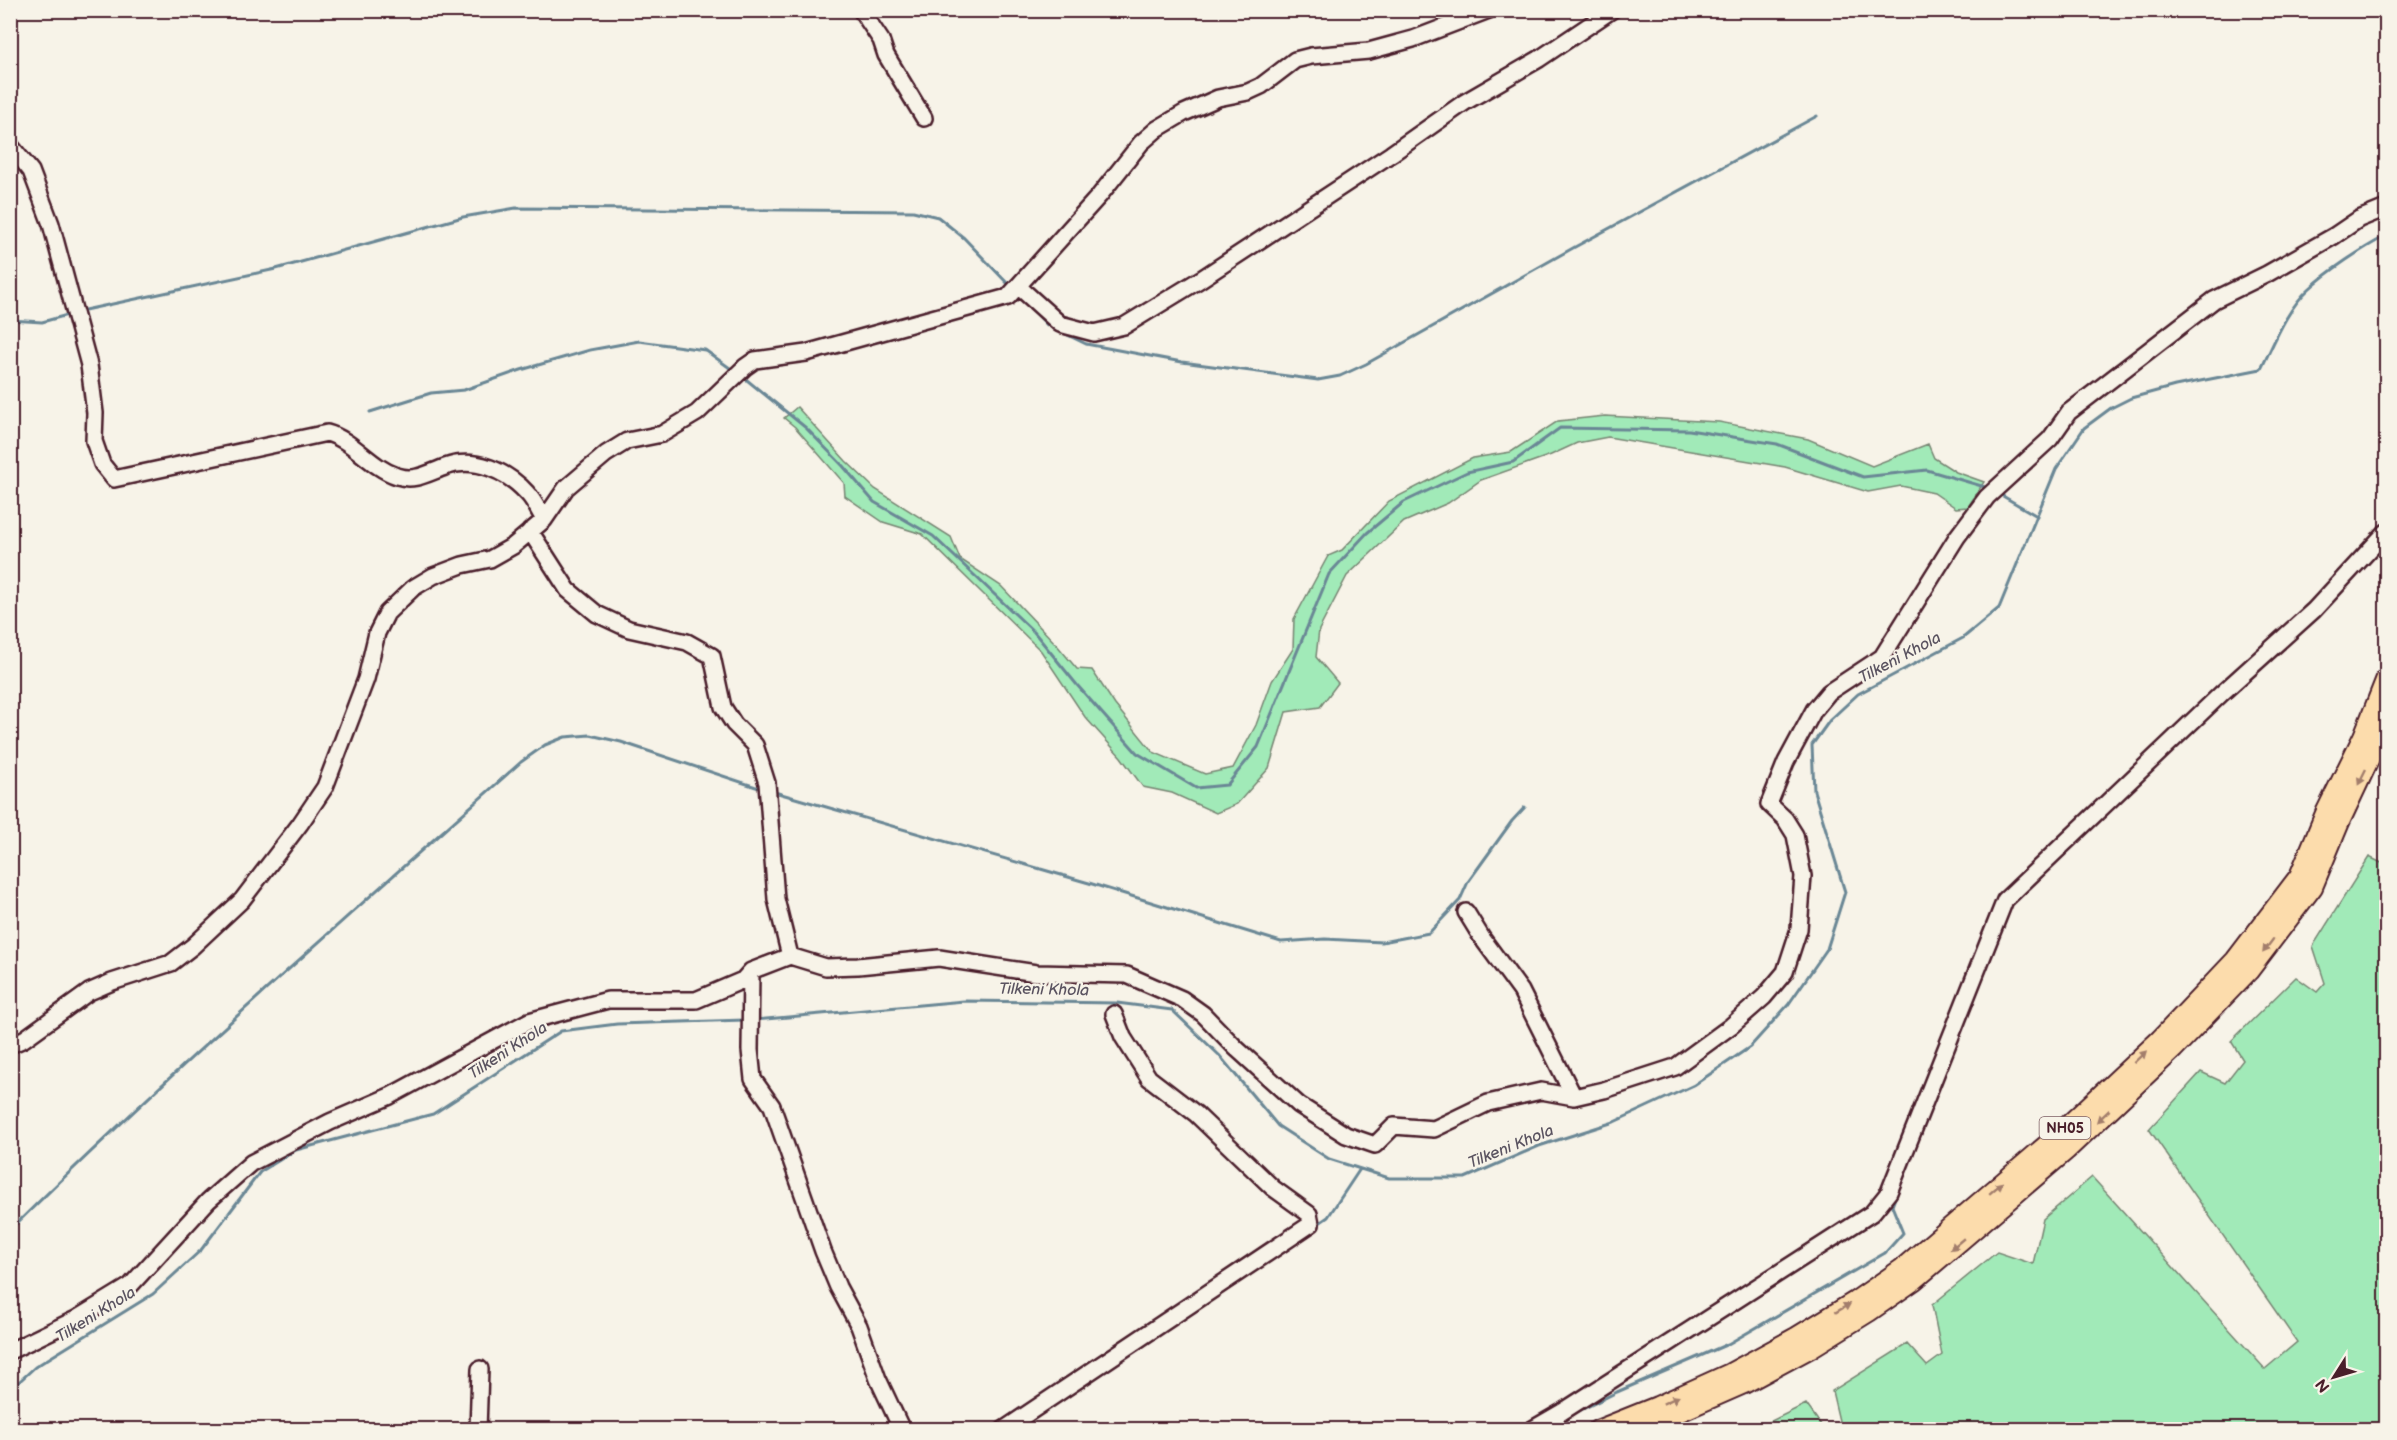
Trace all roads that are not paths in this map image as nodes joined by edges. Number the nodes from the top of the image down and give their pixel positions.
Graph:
1 (861, 10) edge
2 (1489, 10) edge
3 (1612, 10) edge
4 (924, 118) dead end
5 (10, 145) edge
6 (2386, 208) edge
7 (1013, 292) junction
8 (544, 520) junction
9 (530, 531) junction
10 (2386, 532) edge
11 (2386, 678) edge
12 (2386, 724) edge
13 (1466, 912) dead end
14 (790, 956) junction
15 (750, 971) junction
16 (1114, 1014) dead end
17 (10, 1045) edge
18 (1574, 1097) junction
19 (10, 1351) edge
20 (480, 1369) dead end
21 (478, 1430) edge
22 (902, 1430) edge
23 (1003, 1430) edge
24 (1531, 1430) edge
25 (1597, 1430) edge
26 (1639, 1430) edge

1 - 4 street
2 - 7 street
3 - 7 street
5 - 8 street
6 - 18 street
7 - 8 street
8 - 9 street
9 - 14 street
9 - 17 street
10 - 24 street
25 -> 11 main road, NH05
12 -> 26 main road, NH05
13 - 18 street
14 - 15 street
14 - 18 street
15 - 19 street
15 - 22 street
16 - 23 street
20 - 21 street

